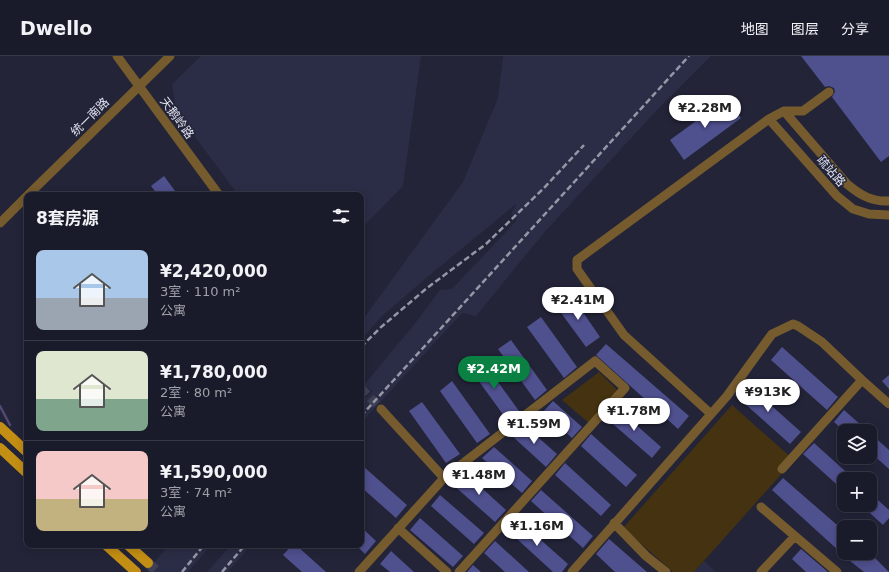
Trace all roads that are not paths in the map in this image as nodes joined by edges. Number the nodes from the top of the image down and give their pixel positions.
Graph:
1 (117, 56) edge
2 (170, 56) edge
3 (139, 86) junction
4 (829, 92) dead end
5 (784, 111) junction
6 (769, 119) junction
7 (32, 192) edge
8 (217, 192) edge
9 (24, 200) edge
10 (889, 201) edge
11 (889, 215) edge
12 (0, 223) edge
13 (862, 380) junction
14 (889, 404) edge
15 (381, 409) tunnel mouth
16 (711, 414) junction
17 (0, 428) edge
18 (0, 448) edge
19 (24, 449) edge
20 (782, 469) dead end
21 (24, 470) edge
22 (444, 478) junction
23 (761, 507) dead end
24 (614, 523) junction
25 (398, 528) junction
26 (795, 536) junction
27 (109, 548) edge
28 (131, 548) edge
29 (148, 563) tunnel mouth
30 (136, 572) edge
31 (359, 572) edge
32 (447, 572) edge
33 (459, 572) edge
34 (572, 572) edge
35 (666, 572) edge
36 (761, 572) edge
37 (837, 572) edge

1 - 3 street, 天鹅岭路
2 - 3 street, 统一南路
3 - 7 street, 统一南路
3 - 8 street, 天鹅岭路
4 - 5 street
5 - 6 street
5 - 10 street, 疏站路
6 - 11 street, 疏站路
6 - 16 street
9 - 12 street, 统一南路
13 - 14 street
13 - 16 street
13 - 20 street
15 - 22 street
16 - 24 street
17 - 19 main road
18 - 21 main road
22 - 25 street
22 - 33 street
23 - 26 street
24 - 34 street
24 - 35 street
25 - 31 street
25 - 32 street
26 - 36 street
26 - 37 street
27 - 30 main road
28 - 29 main road

